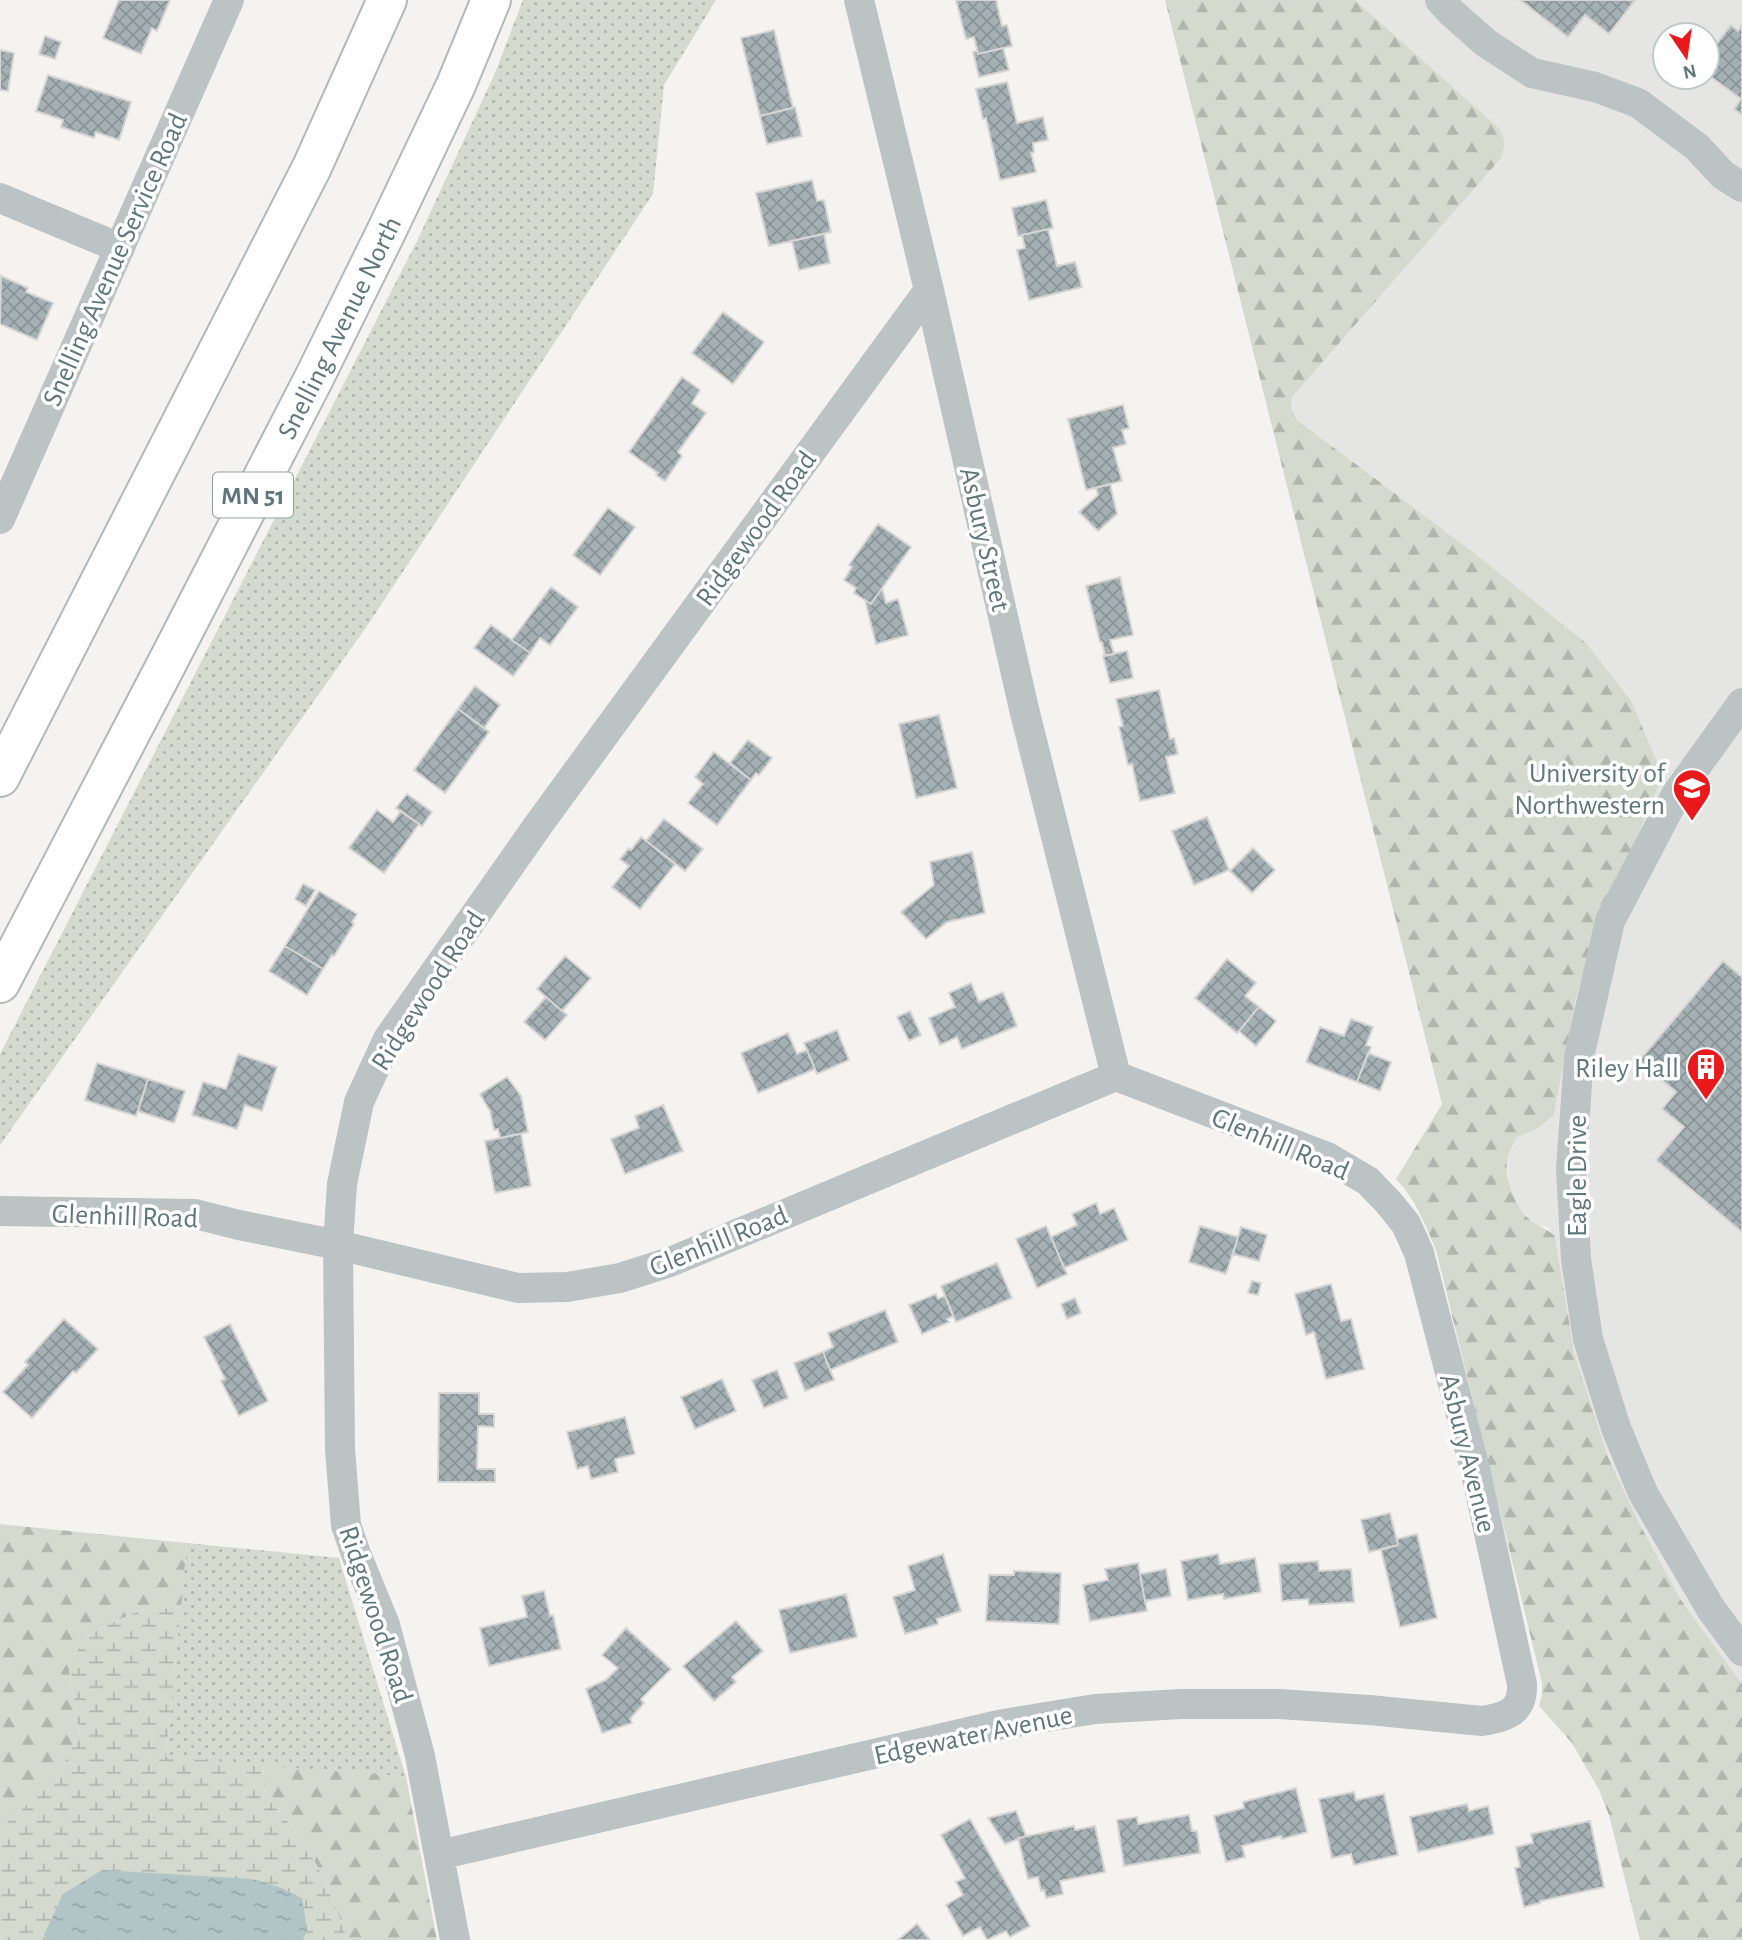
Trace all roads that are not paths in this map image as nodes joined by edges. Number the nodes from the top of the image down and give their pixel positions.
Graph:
1 (229, 0) edge
2 (387, 0) edge
3 (491, 0) edge
4 (859, 0) edge
5 (1440, 0) edge
6 (1742, 187) edge
7 (0, 198) edge
8 (120, 248) junction
9 (929, 290) junction
10 (0, 519) edge
11 (1742, 703) edge
12 (0, 777) edge
13 (0, 982) edge
14 (1116, 1076) junction
15 (1389, 1203) joint
16 (0, 1211) edge
17 (338, 1245) junction
18 (1742, 1651) edge
19 (1514, 1710) joint
20 (439, 1856) junction
21 (454, 1940) edge

1 - 8 street, Snelling Avenue Service Road
2 - 12 highway
3 - 13 highway, Snelling Avenue North / MN 51
4 - 9 street, Asbury Street
5 - 6 street
7 - 8 street
8 - 10 street, Snelling Avenue Service Road
9 - 14 street, Asbury Street
9 - 17 street, Ridgewood Road
11 - 18 street, Eagle Drive
14 - 15 street, Glenhill Road
14 - 17 street, Glenhill Road
15 - 19 street, Asbury Avenue
16 - 17 street, Glenhill Road
17 - 20 street, Ridgewood Road
19 - 20 street, Edgewater Avenue
20 - 21 street, Ridgewood Road

